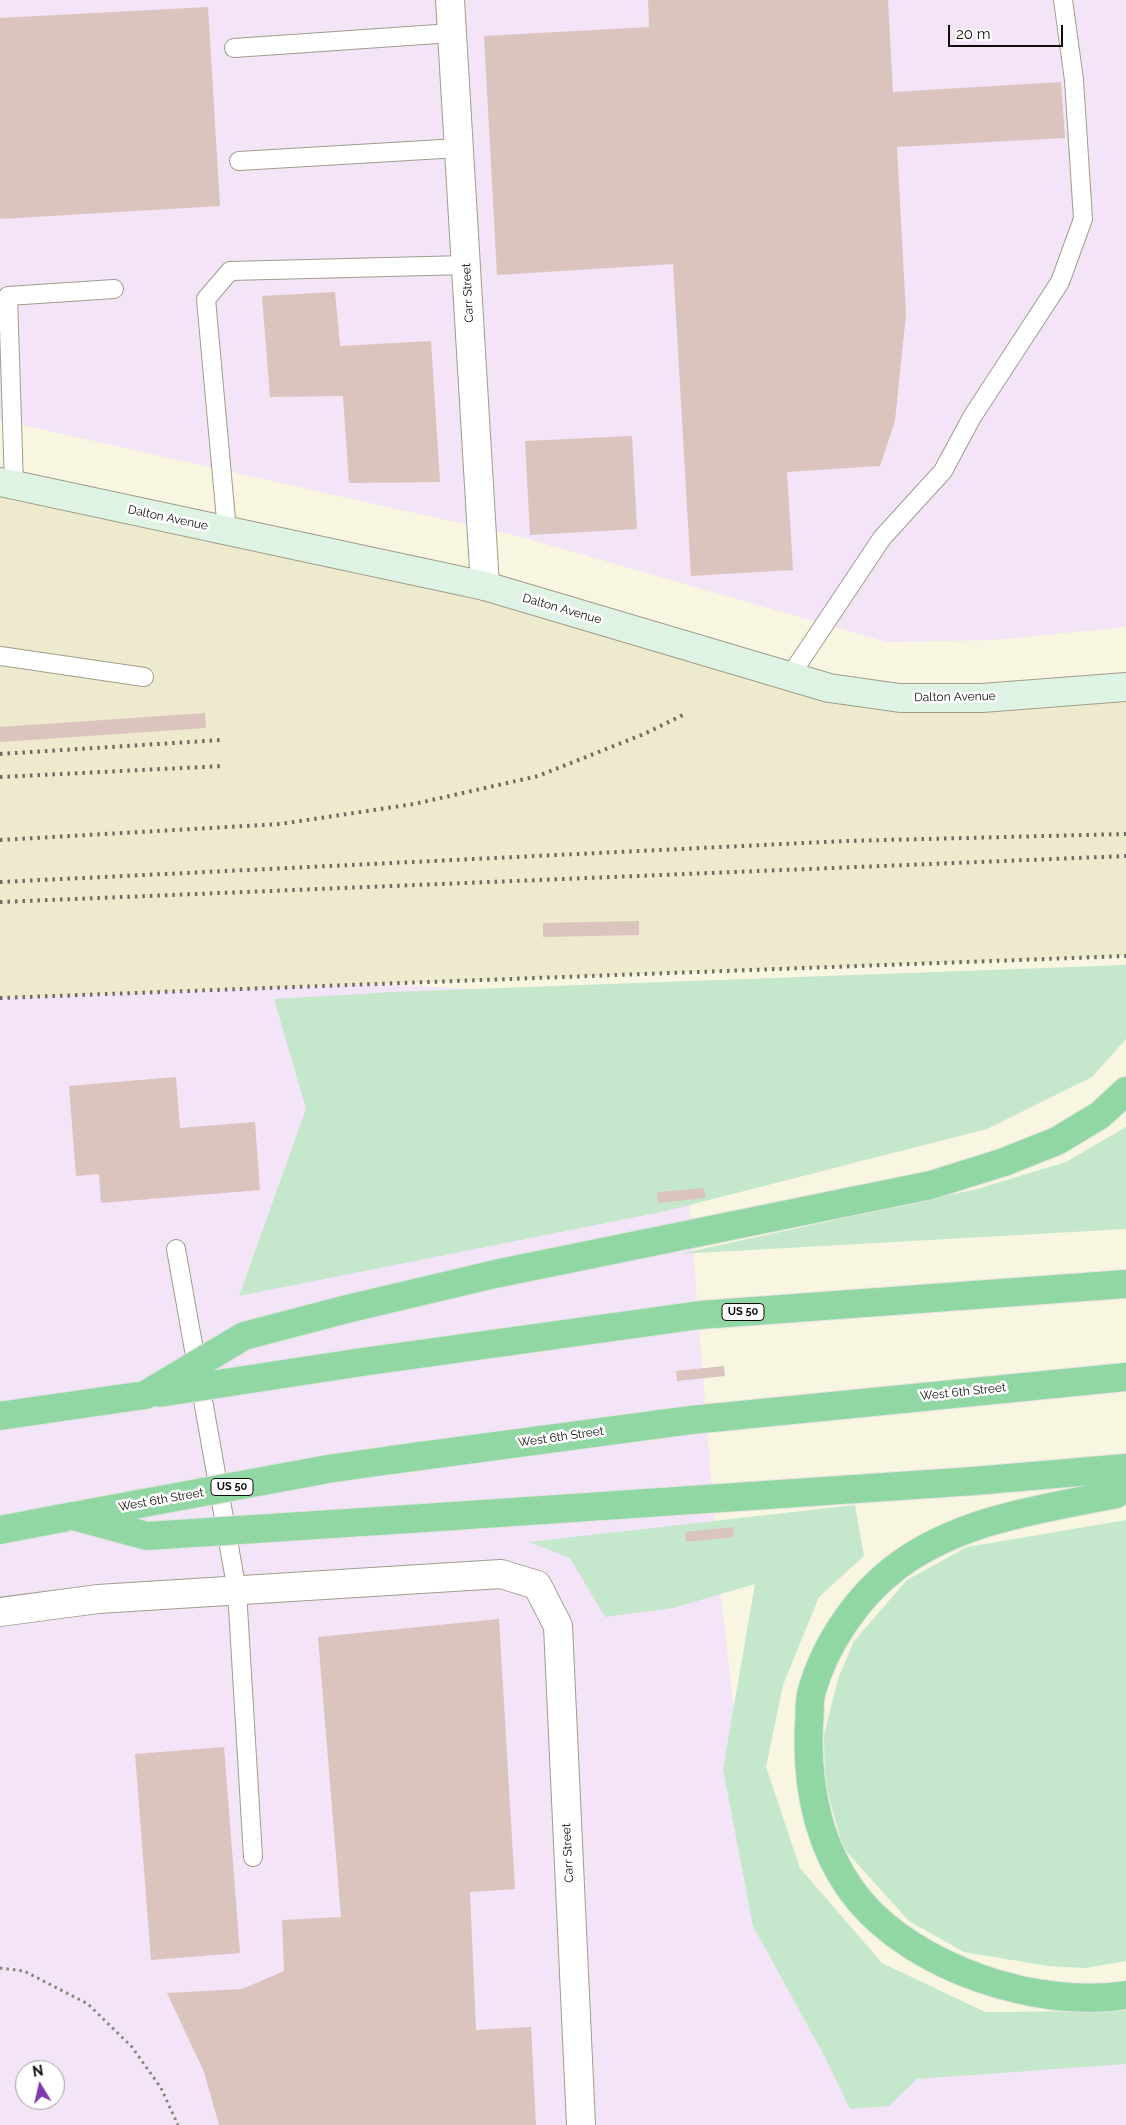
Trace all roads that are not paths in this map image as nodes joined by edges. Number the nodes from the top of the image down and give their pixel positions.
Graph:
1 (450, 0) edge
2 (1063, 0) edge
3 (452, 33) junction
4 (234, 48) dead end
5 (460, 148) junction
6 (239, 161) dead end
7 (466, 265) junction
8 (114, 289) dead end
9 (7, 483) edge
10 (227, 531) junction
11 (485, 586) junction
12 (0, 656) edge
13 (790, 676) junction
14 (144, 677) dead end
15 (1126, 686) edge
16 (1126, 1091) edge
17 (176, 1249) dead end
18 (1126, 1284) edge
19 (1126, 1377) edge
20 (145, 1395) junction
21 (0, 1416) edge
22 (1126, 1468) edge
23 (1126, 1486) edge
24 (73, 1516) junction
25 (4, 1529) edge
26 (236, 1591) junction
27 (0, 1612) edge
28 (253, 1856) dead end
29 (1123, 1995) edge
30 (581, 2125) edge

1 - 3 street, Carr Street
2 - 13 lane
3 - 4 lane
3 - 5 street, Carr Street
5 - 6 lane
5 - 7 street, Carr Street
7 - 10 lane
7 - 11 street, Carr Street
8 - 9 lane
9 - 10 main road, Dalton Avenue
10 - 11 main road, Dalton Avenue
11 - 13 main road, Dalton Avenue
12 - 14 lane
13 - 15 main road, Dalton Avenue
16 - 20 highway, bridge
17 - 26 lane
18 - 20 highway, US 50, bridge
19 - 24 highway, West 6th Street / US 50, bridge
20 - 21 highway, US 50
22 - 24 highway, bridge
23 - 29 highway
24 - 25 highway, West 6th Street / US 50
26 - 27 street
26 - 28 lane
26 - 30 street, Carr Street

